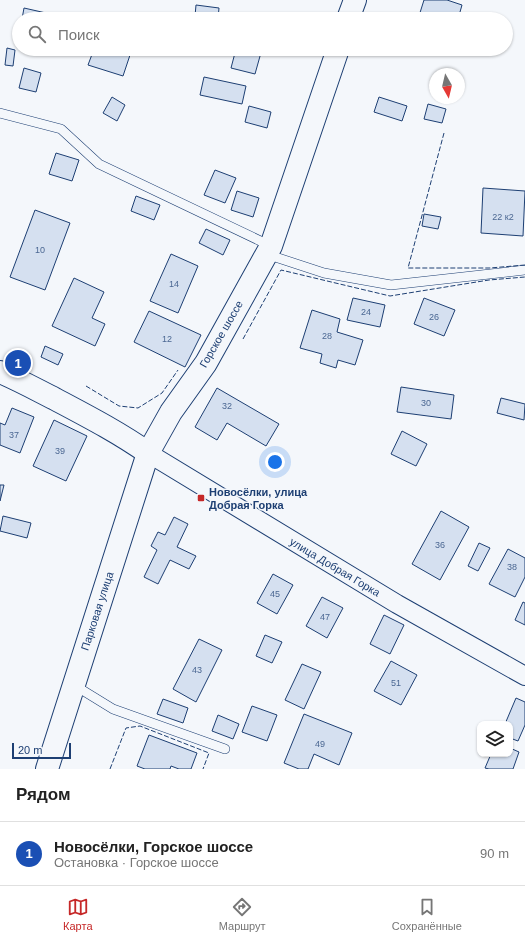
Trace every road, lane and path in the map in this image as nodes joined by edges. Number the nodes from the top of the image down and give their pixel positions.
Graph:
1 (354, 0) edge
2 (350, 12) edge
3 (336, 56) edge
4 (0, 113) edge
5 (268, 250) junction
6 (525, 270) edge
7 (0, 372) edge
8 (148, 453) junction
9 (525, 676) edge
10 (74, 685) junction
11 (225, 749) dead end
12 (47, 769) edge

1 - 2 main road
3 - 5 main road, Горское шоссе
4 - 5 lane
5 - 6 lane
5 - 8 main road, Горское шоссе
7 - 8 main road
8 - 9 street, улица Добрая Горка
8 - 10 main road, Парковая улица
10 - 11 lane
10 - 12 main road, Парковая улица

